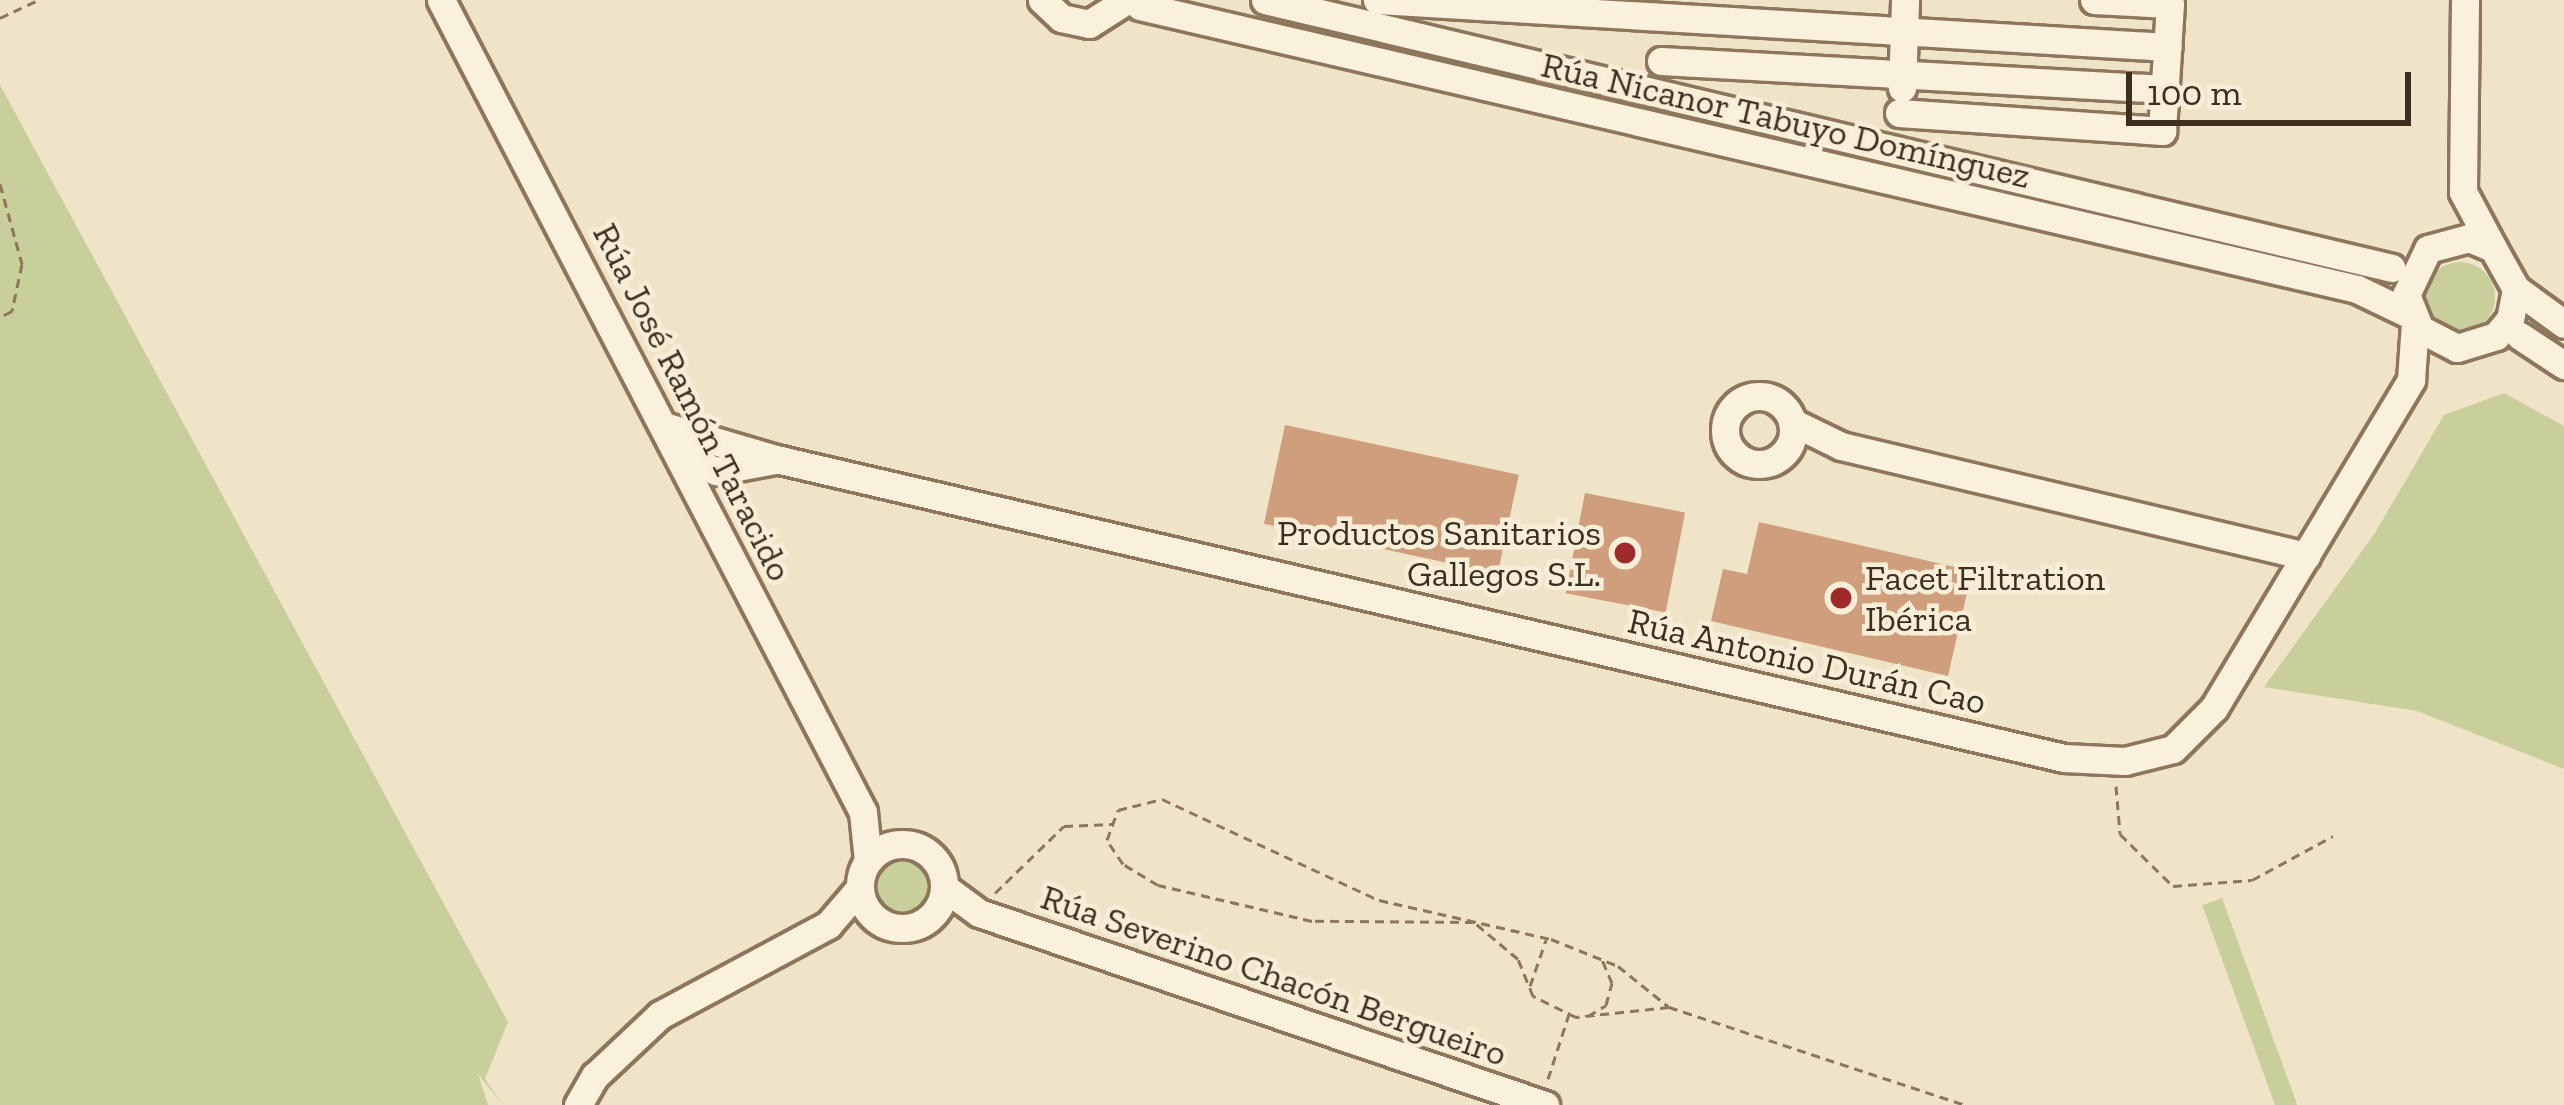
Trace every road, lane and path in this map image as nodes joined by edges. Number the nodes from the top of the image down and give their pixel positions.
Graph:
1 (38, 0) edge
2 (441, 0) edge
3 (1042, 0) edge
4 (1187, 0) edge
5 (1265, 0) edge
6 (1377, 0) edge
7 (1905, 0) edge
8 (2094, 0) edge
9 (2465, 0) edge
10 (1136, 5) edge
11 (1664, 9) edge
12 (457, 12) edge
13 (0, 18) edge
14 (1903, 31) junction
15 (2168, 47) junction
16 (1661, 61) junction
17 (1903, 73) junction
18 (2165, 89) junction
19 (1657, 92) junction
20 (1899, 113) junction
21 (1894, 145) junction
22 (0, 184) edge
23 (2463, 192) junction
24 (2493, 248) junction
25 (2412, 260) junction
26 (2361, 271) junction
27 (2516, 292) junction
28 (2411, 311) junction
29 (0, 317) edge
30 (2538, 335) edge
31 (2457, 348) junction
32 (2564, 365) edge
33 (2411, 380) junction
34 (1792, 422) junction
35 (667, 428) junction
36 (1841, 446) junction
37 (1783, 454) junction
38 (682, 457) junction
39 (736, 460) junction
40 (713, 518) junction
41 (2306, 556) junction
42 (2114, 760) junction
43 (863, 812) junction
44 (1113, 824) junction
45 (2333, 836) dead end
46 (901, 844) junction
47 (868, 861) junction
48 (945, 888) junction
49 (860, 889) junction
50 (979, 913) junction
51 (932, 917) junction
52 (873, 918) junction
53 (1474, 922) junction
54 (828, 925) junction
55 (1548, 938) junction
56 (1601, 959) junction
57 (1529, 988) junction
58 (1669, 1006) junction
59 (1568, 1014) junction
60 (1587, 1017) junction
61 (1543, 1104) edge
62 (578, 1105) edge
63 (1965, 1105) edge

1 - 13 path
2 - 12 street, Rúa José Ramón Taracido
3 - 10 street, Rúa Nicanor Tabuyo Domínguez
4 - 26 street, Rúa Nicanor Tabuyo Domínguez
5 - 19 street, Rúa Nicanor Tabuyo Domínguez
6 - 11 street
7 - 14 street
8 - 15 street
9 - 23 street
10 - 28 street, Rúa Nicanor Tabuyo Domínguez
11 - 14 street
11 - 16 street
12 - 35 street, Rúa José Ramón Taracido
14 - 15 street
14 - 17 street
15 - 18 street
16 - 17 street
16 - 19 street
17 - 18 street
17 - 20 street
18 - 20 street
19 - 21 street, Rúa Nicanor Tabuyo Domínguez
20 - 21 street
21 - 25 street, Rúa Nicanor Tabuyo Domínguez
22 - 29 path
23 - 24 street
23 - 25 street, Rúa Antonio Durán Cao
24 - 25 street
24 - 27 street
25 - 26 street, Rúa Nicanor Tabuyo Domínguez
25 - 28 street, Rúa Antonio Durán Cao
26 - 28 street, Rúa Nicanor Tabuyo Domínguez
27 - 30 street
27 - 30 street
28 - 31 street
28 - 33 street, Rúa Antonio Durán Cao
30 - 31 street, Rúa Antonio Durán Cao
30 - 32 street
31 - 33 street, Rúa Antonio Durán Cao
33 - 41 street, Rúa Antonio Durán Cao
34 - 36 street
34 - 37 street
34 - 37 street
35 - 38 street, Rúa José Ramón Taracido
35 - 39 street, Rúa Antonio Durán Cao
36 - 37 street
36 - 41 street
38 - 39 street, Rúa Antonio Durán Cao
38 - 40 street, Rúa José Ramón Taracido
39 - 40 street
39 - 42 street, Rúa Antonio Durán Cao
40 - 43 street, Rúa José Ramón Taracido
41 - 42 street, Rúa Antonio Durán Cao
42 - 45 path
43 - 46 street, Rúa José Ramón Taracido
43 - 47 street, Rúa José Ramón Taracido
44 - 50 path
44 - 53 path
44 - 53 path
46 - 47 street
46 - 48 street
47 - 49 street
48 - 50 street, Rúa Severino Chacón Bergueiro
48 - 51 street
49 - 52 street
49 - 54 street
50 - 51 street, Rúa Severino Chacón Bergueiro
50 - 61 street, Rúa Severino Chacón Bergueiro
51 - 52 street
52 - 54 street
53 - 55 path
53 - 57 path
54 - 62 street
55 - 56 path
55 - 57 path
56 - 58 path
56 - 60 path
57 - 59 path
58 - 60 path
58 - 63 path
59 - 60 path
59 - 61 path

